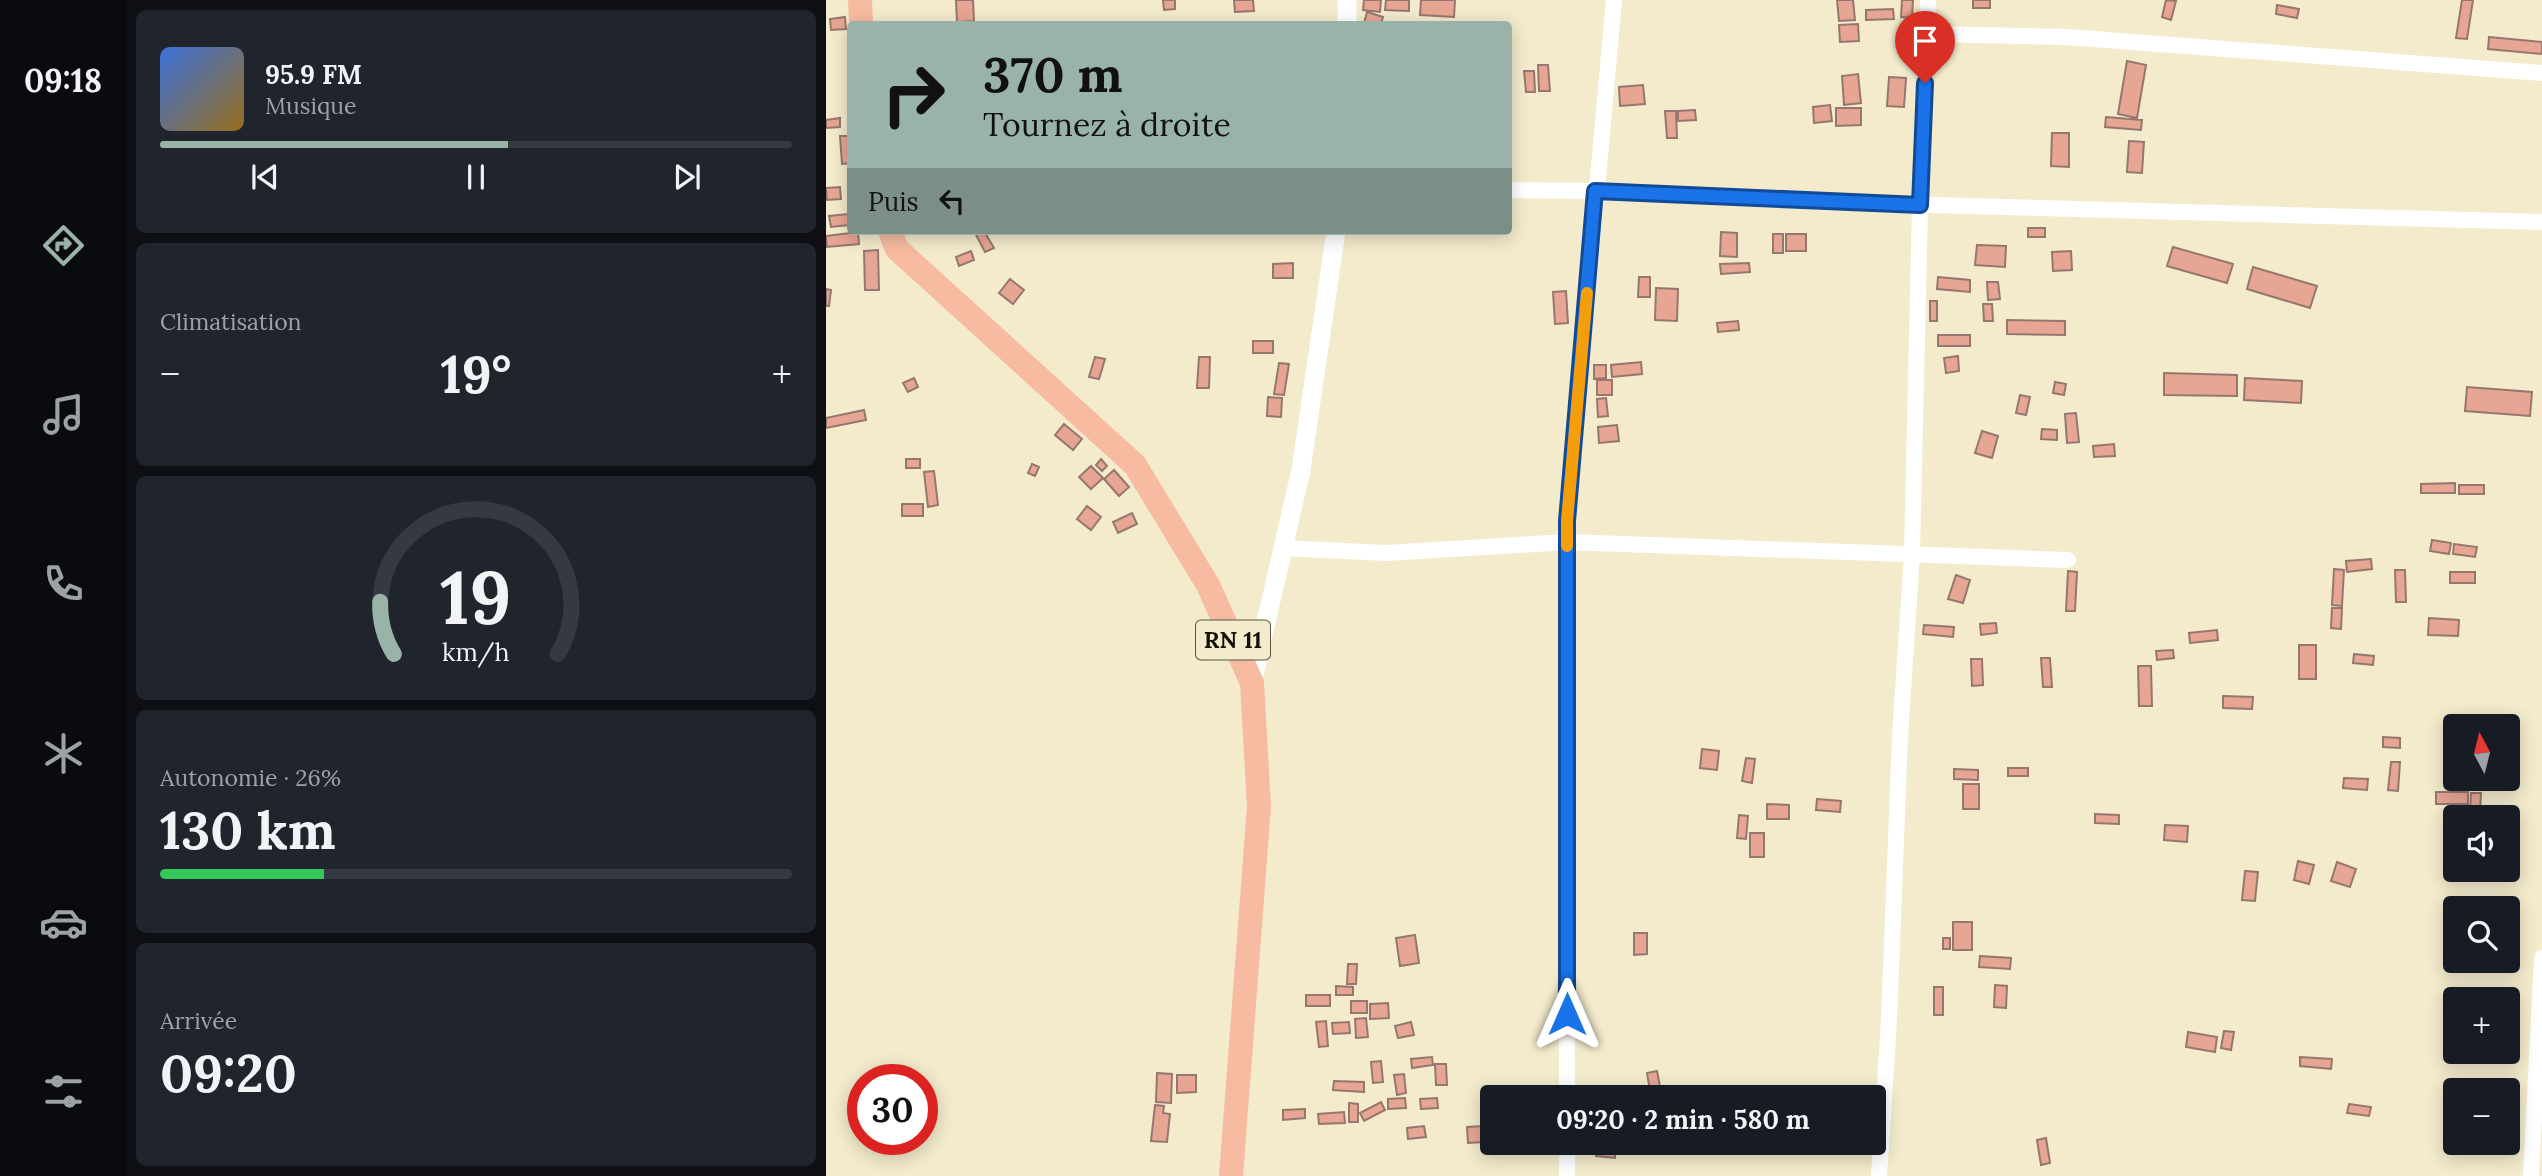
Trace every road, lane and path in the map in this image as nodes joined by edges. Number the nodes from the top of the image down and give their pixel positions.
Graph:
1 (860, 0) edge
2 (1347, 0) edge
3 (1614, 0) edge
4 (1928, 0) edge
5 (861, 21) edge
6 (1347, 21) edge
7 (1927, 34) junction
8 (2542, 73) edge
9 (1512, 190) edge
10 (1595, 191) junction
11 (1920, 205) junction
12 (2542, 222) edge
13 (892, 235) edge
14 (1335, 235) edge
15 (1567, 542) junction
16 (1282, 548) junction
17 (1912, 554) junction
18 (2068, 560) dead end
19 (1252, 683) junction
20 (2542, 958) edge
21 (1567, 1085) edge
22 (1567, 1155) edge
23 (1231, 1176) edge
24 (1567, 1176) edge
25 (1880, 1176) edge
26 (2531, 1176) edge

1 - 5 main road
2 - 6 street
3 - 10 street
4 - 7 street
7 - 8 street
7 - 11 street
9 - 10 street
10 - 11 street
10 - 15 street
11 - 12 street
11 - 17 street
13 - 19 main road, RN 11
14 - 16 street
15 - 16 street
15 - 17 street
15 - 21 street
16 - 19 street
17 - 18 street
17 - 25 street
19 - 23 main road, RN 11
20 - 26 street
22 - 24 street

